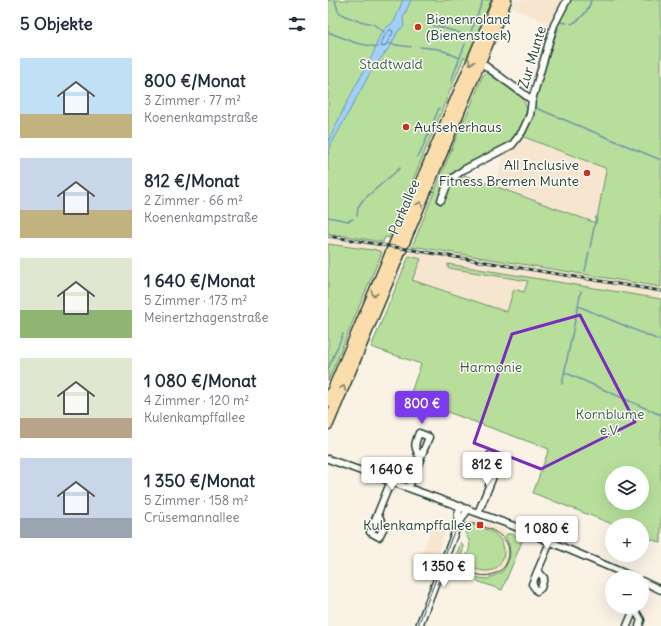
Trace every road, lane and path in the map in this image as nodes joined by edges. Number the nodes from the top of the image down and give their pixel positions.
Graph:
1 (498, 0) edge
2 (506, 0) edge
3 (566, 0) edge
4 (480, 62) junction
5 (532, 100) junction
6 (441, 200) dead end
7 (328, 401) edge
8 (328, 424) edge
9 (420, 458) dead end
10 (328, 459) edge
11 (492, 479) dead end
12 (391, 481) junction
13 (409, 487) junction
14 (461, 506) junction
15 (468, 509) junction
16 (478, 513) junction
17 (378, 514) dead end
18 (457, 527) junction
19 (550, 542) junction
20 (538, 570) dead end
21 (616, 570) edge
22 (649, 585) edge
23 (661, 590) edge
24 (632, 614) edge
25 (638, 614) edge
26 (419, 626) edge
27 (627, 626) edge
28 (639, 626) edge

1 -> 7 main road, Parkallee
2 - 4 main road, Parkallee
3 - 5 street, Zur Munte
4 - 5 street, Zur Munte
8 -> 4 main road, Parkallee
5 - 6 street, Zur Munte
9 - 13 street
10 - 12 street
11 - 16 street
12 - 13 street
12 - 17 street
13 - 14 street
14 - 15 street
14 - 18 street
15 - 16 street
15 - 18 street
16 - 19 street
18 - 26 street
19 - 20 street
19 - 21 street
22 - 23 street
24 - 27 street
25 - 28 street

